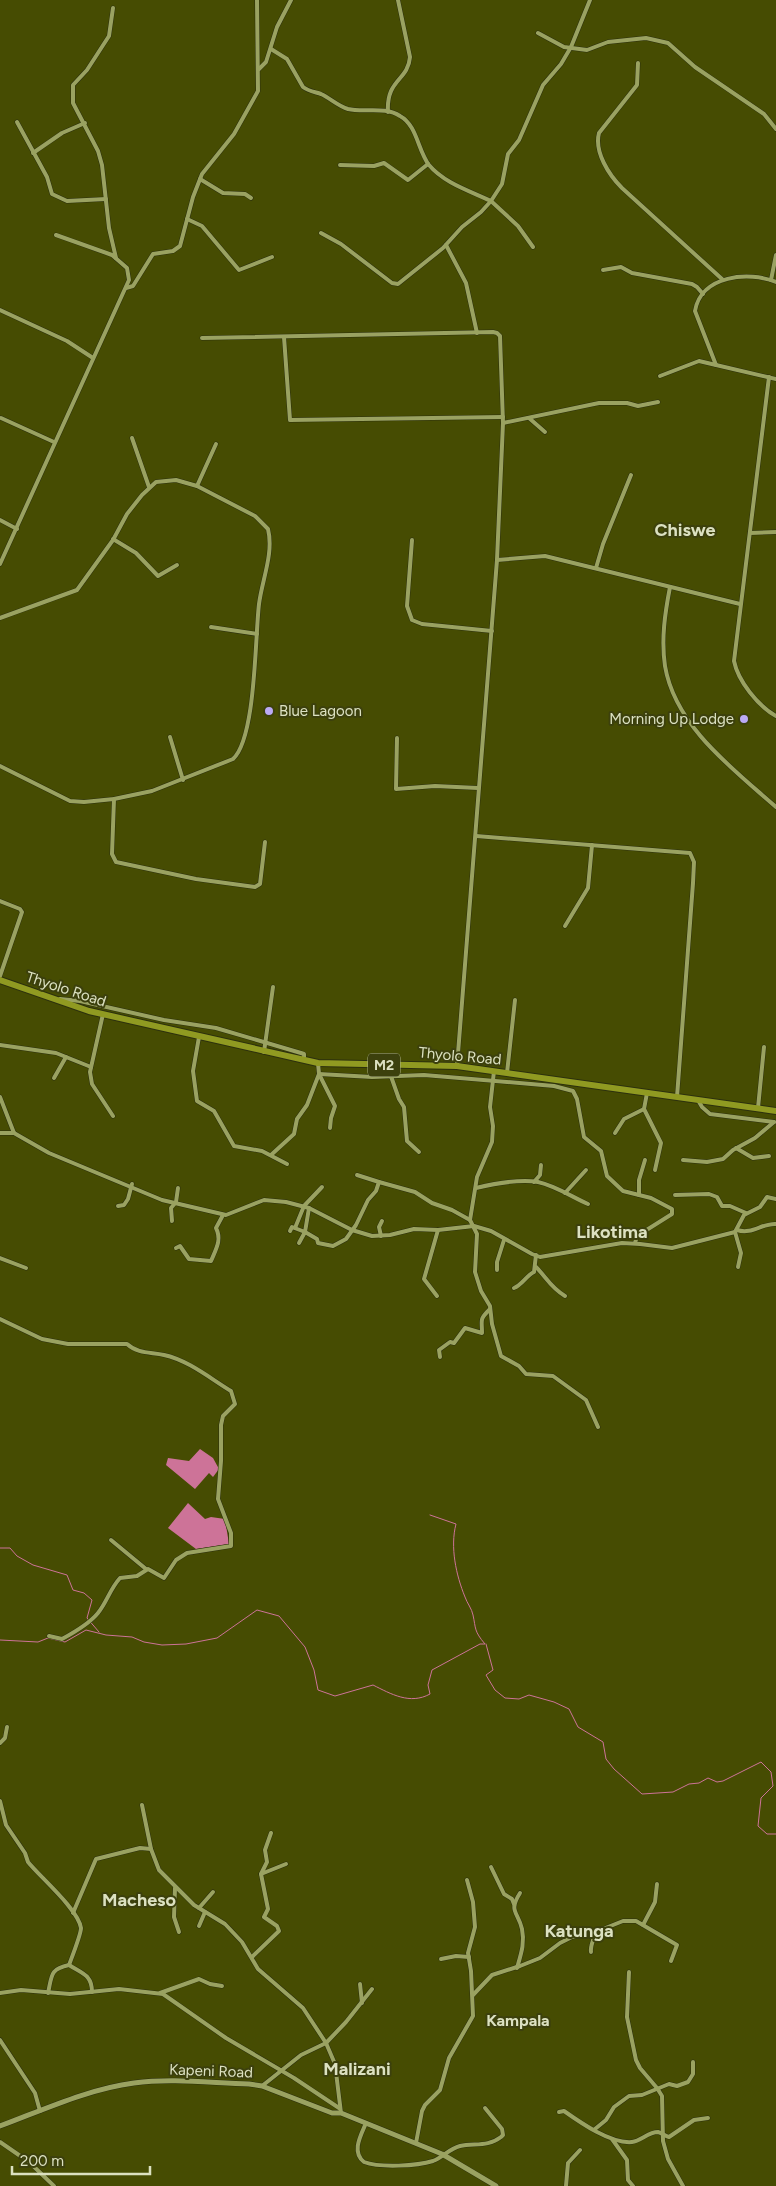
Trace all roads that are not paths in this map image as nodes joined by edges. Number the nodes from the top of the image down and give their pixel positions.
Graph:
1 (256, 0) edge
2 (292, 0) edge
3 (398, 0) edge
4 (590, 0) edge
5 (112, 8) dead end
6 (538, 33) dead end
7 (571, 47) junction
8 (271, 49) junction
9 (638, 63) dead end
10 (259, 68) junction
11 (388, 112) junction
12 (17, 122) dead end
13 (85, 124) junction
14 (776, 129) edge
15 (33, 153) junction
16 (428, 164) junction
17 (340, 165) dead end
18 (200, 178) junction
19 (251, 198) dead end
20 (106, 199) junction
21 (491, 201) junction
22 (187, 220) junction
23 (321, 232) dead end
24 (56, 235) dead end
25 (446, 245) junction
26 (533, 247) dead end
27 (776, 254) edge
28 (272, 257) dead end
29 (116, 258) junction
30 (603, 270) dead end
31 (722, 279) junction
32 (770, 280) junction
33 (776, 282) edge
34 (126, 288) junction
35 (703, 294) junction
36 (0, 310) edge
37 (476, 333) junction
38 (284, 337) junction
39 (202, 338) dead end
40 (93, 358) junction
41 (716, 365) junction
42 (660, 376) dead end
43 (768, 377) junction
44 (776, 379) edge
45 (658, 402) dead end
46 (503, 417) junction
47 (1, 418) edge
48 (529, 418) junction
49 (502, 423) junction
50 (544, 432) dead end
51 (132, 438) dead end
52 (54, 442) junction
53 (216, 444) dead end
54 (631, 475) dead end
55 (196, 486) junction
56 (149, 487) junction
57 (0, 520) edge
58 (17, 528) junction
59 (776, 532) edge
60 (750, 533) junction
61 (113, 539) junction
62 (412, 540) dead end
63 (497, 560) junction
64 (0, 564) edge
65 (177, 565) dead end
66 (596, 568) junction
67 (670, 587) junction
68 (740, 604) junction
69 (0, 618) edge
70 (211, 627) dead end
71 (492, 630) junction
72 (258, 634) junction
73 (776, 716) edge
74 (170, 737) dead end
75 (398, 738) dead end
76 (0, 766) edge
77 (183, 780) junction
78 (478, 788) junction
79 (114, 799) junction
80 (776, 807) edge
81 (476, 836) junction
82 (264, 842) dead end
83 (592, 845) junction
84 (0, 902) edge
85 (565, 926) dead end
86 (0, 978) edge
87 (273, 987) dead end
88 (515, 1000) dead end
89 (59, 1001) junction
90 (104, 1014) junction
91 (199, 1037) junction
92 (266, 1042) junction
93 (0, 1045) edge
94 (764, 1047) dead end
95 (264, 1052) junction
96 (66, 1058) junction
97 (304, 1061) junction
98 (318, 1064) junction
99 (388, 1065) junction
100 (457, 1066) junction
101 (91, 1067) junction
102 (494, 1071) junction
103 (507, 1073) junction
104 (319, 1074) junction
105 (515, 1074) junction
106 (392, 1075) junction
107 (54, 1078) dead end
108 (551, 1078) junction
109 (493, 1081) junction
110 (514, 1083) junction
111 (554, 1086) junction
112 (647, 1093) junction
113 (0, 1097) edge
114 (677, 1097) junction
115 (698, 1100) junction
116 (758, 1108) junction
117 (644, 1110) junction
118 (776, 1111) edge
119 (113, 1116) dead end
120 (775, 1122) edge
121 (330, 1128) dead end
122 (0, 1132) edge
123 (14, 1133) junction
124 (615, 1133) dead end
125 (736, 1148) junction
126 (420, 1152) dead end
127 (271, 1155) junction
128 (769, 1156) dead end
129 (645, 1160) dead end
130 (683, 1160) dead end
131 (287, 1164) dead end
132 (541, 1165) dead end
133 (586, 1170) dead end
134 (655, 1170) dead end
135 (357, 1175) dead end
136 (379, 1182) junction
137 (534, 1182) junction
138 (131, 1186) junction
139 (322, 1187) dead end
140 (178, 1188) dead end
141 (476, 1188) junction
142 (565, 1193) junction
143 (639, 1195) junction
144 (675, 1195) dead end
145 (776, 1200) edge
146 (173, 1203) junction
147 (588, 1204) dead end
148 (118, 1206) dead end
149 (307, 1207) junction
150 (746, 1213) junction
151 (223, 1215) junction
152 (470, 1220) junction
153 (172, 1221) dead end
154 (382, 1221) dead end
155 (776, 1224) edge
156 (474, 1226) junction
157 (295, 1228) junction
158 (352, 1230) junction
159 (438, 1230) junction
160 (290, 1231) dead end
161 (736, 1231) junction
162 (306, 1232) junction
163 (381, 1236) junction
164 (504, 1240) junction
165 (299, 1243) dead end
166 (635, 1243) junction
167 (176, 1248) dead end
168 (536, 1256) junction
169 (0, 1258) edge
170 (536, 1267) junction
171 (738, 1267) dead end
172 (26, 1268) dead end
173 (497, 1270) dead end
174 (514, 1288) dead end
175 (437, 1296) dead end
176 (565, 1296) dead end
177 (490, 1309) junction
178 (0, 1319) edge
179 (440, 1357) dead end
180 (598, 1427) dead end
181 (111, 1540) dead end
182 (146, 1569) junction
183 (49, 1636) dead end
184 (7, 1727) dead end
185 (0, 1743) edge
186 (0, 1800) edge
187 (142, 1805) dead end
188 (271, 1833) dead end
189 (150, 1849) junction
190 (286, 1864) dead end
191 (491, 1868) dead end
192 (261, 1874) junction
193 (466, 1880) dead end
194 (657, 1884) dead end
195 (175, 1888) junction
196 (214, 1892) dead end
197 (520, 1893) dead end
198 (514, 1904) junction
199 (199, 1908) junction
200 (205, 1912) junction
201 (73, 1913) junction
202 (643, 1925) junction
203 (199, 1926) dead end
204 (595, 1931) junction
205 (180, 1932) dead end
206 (591, 1952) dead end
207 (252, 1957) junction
208 (468, 1957) junction
209 (441, 1959) dead end
210 (671, 1961) dead end
211 (69, 1965) junction
212 (517, 1968) junction
213 (629, 1972) dead end
214 (360, 1984) dead end
215 (222, 1986) dead end
216 (372, 1989) dead end
217 (92, 1992) junction
218 (0, 1993) edge
219 (48, 1993) junction
220 (160, 1993) junction
221 (473, 1995) junction
222 (362, 2003) junction
223 (0, 2040) edge
224 (326, 2043) junction
225 (693, 2062) dead end
226 (280, 2070) junction
227 (262, 2086) junction
228 (657, 2088) junction
229 (485, 2108) dead end
230 (340, 2110) junction
231 (40, 2111) junction
232 (559, 2112) dead end
233 (708, 2118) dead end
234 (366, 2123) junction
235 (0, 2126) edge
236 (595, 2129) junction
237 (662, 2134) junction
238 (612, 2139) junction
239 (0, 2142) edge
240 (416, 2142) junction
241 (580, 2150) dead end
242 (442, 2154) junction
243 (54, 2186) edge
244 (496, 2186) edge
245 (566, 2186) edge
246 (633, 2186) edge
247 (683, 2186) edge

1 - 10 street
2 - 8 street
3 - 11 street
4 - 7 street
5 - 13 street
6 - 7 street
7 - 14 street
7 - 21 street
8 - 10 street
8 - 11 street
9 - 31 street
10 - 18 street
11 - 16 street
12 - 15 street
13 - 15 street
13 - 20 street
15 - 20 street
16 - 17 street
16 - 21 street
18 - 19 street
18 - 22 street
20 - 29 street
21 - 25 street
21 - 26 street
22 - 28 street
22 - 34 street
23 - 25 street
24 - 29 street
25 - 37 street
27 - 32 street
29 - 34 street
30 - 35 street
31 - 32 street
31 - 35 street
32 - 33 street
34 - 40 street
35 - 41 street
36 - 40 street
37 - 38 street
37 - 46 street
38 - 39 street
38 - 46 street
40 - 52 street
41 - 42 street
41 - 43 street
43 - 44 street
43 - 60 street
45 - 48 street
46 - 49 street
47 - 52 street
48 - 49 street
48 - 50 street
49 - 63 street
51 - 56 street
52 - 58 street
53 - 55 street
54 - 66 street
55 - 56 street
55 - 72 street
56 - 61 street
57 - 58 street
58 - 64 street
59 - 60 street
60 - 68 street
61 - 65 street
61 - 69 street
62 - 71 street
63 - 66 street
63 - 71 street
66 - 67 street
67 - 68 street
67 - 80 street
68 - 73 street
70 - 72 street
71 - 78 street
72 - 77 street
74 - 77 street
75 - 78 street
76 - 79 street
77 - 79 street
78 - 81 street
79 - 82 street
81 - 83 street
81 - 100 street
83 - 85 street
83 - 114 street
84 - 86 street
86 - 89 highway, Thyolo Road / M2
87 - 92 street
88 - 103 street
89 - 90 highway, Thyolo Road / M2
89 - 92 street
90 - 91 highway, Thyolo Road / M2
90 - 101 street
91 - 95 highway, Thyolo Road / M2
91 - 127 street
92 - 95 street
92 - 97 street
93 - 96 street
94 - 116 street
95 - 97 highway, Thyolo Road / M2
96 - 101 street
96 - 107 street
97 - 98 highway, Thyolo Road / M2
98 - 99 highway, Thyolo Road / M2
98 - 104 street
99 - 100 highway, Thyolo Road / M2
99 - 106 street
100 - 102 highway, Thyolo Road / M2
101 - 119 street
102 - 103 highway, Thyolo Road / M2
102 - 109 street
103 - 105 highway, Thyolo Road / M2
104 - 106 street
104 - 121 street
104 - 127 street
105 - 108 highway, Thyolo Road / M2
105 - 110 street
106 - 109 street
106 - 126 street
108 - 111 street
108 - 112 highway, Thyolo Road / M2
109 - 110 street
109 - 141 street
110 - 111 street
111 - 143 street
112 - 114 highway, Thyolo Road / M2
112 - 117 street
113 - 123 street
114 - 115 highway, Thyolo Road / M2
115 - 116 highway, Thyolo Road / M2
115 - 120 street
116 - 118 highway, Thyolo Road / M2
117 - 124 street
117 - 134 street
120 - 125 street
122 - 123 street
123 - 138 street
125 - 128 street
125 - 130 street
127 - 131 street
129 - 143 street
132 - 137 street
133 - 142 street
135 - 136 street
136 - 152 street
136 - 158 street
137 - 141 street
137 - 142 street
138 - 146 street
138 - 148 street
139 - 149 street
140 - 146 street
141 - 152 street
142 - 147 street
143 - 166 street
144 - 150 street
145 - 150 street
146 - 151 street
146 - 153 street
149 - 151 street
149 - 157 street
149 - 158 street
149 - 162 street
150 - 161 street
151 - 167 street
152 - 156 street
154 - 163 street
155 - 161 street
156 - 159 street
156 - 164 street
156 - 177 street
157 - 160 street
157 - 162 street
158 - 162 street
158 - 163 street
159 - 163 street
159 - 175 street
161 - 166 street
161 - 171 street
162 - 165 street
164 - 168 street
164 - 173 street
166 - 168 street
168 - 170 street
169 - 172 street
170 - 174 street
170 - 176 street
177 - 179 street
177 - 180 street
178 - 182 street
181 - 182 street
182 - 183 street
184 - 185 street
186 - 201 street
187 - 189 street
188 - 192 street
189 - 195 street
189 - 201 street
190 - 192 street
191 - 198 street
192 - 207 street
193 - 208 street
194 - 202 street
195 - 199 street
195 - 205 street
196 - 199 street
197 - 198 street
198 - 212 street
199 - 200 street
200 - 203 street
200 - 207 street
201 - 211 street
202 - 204 street
202 - 210 street
204 - 206 street
204 - 212 street
207 - 224 street
208 - 209 street
208 - 221 street
211 - 217 street
211 - 219 street
212 - 221 street
213 - 228 street
214 - 222 street
215 - 220 street
216 - 222 street
217 - 219 street
217 - 220 street
218 - 219 street
220 - 226 street
221 - 240 street
222 - 224 street
223 - 231 street
224 - 226 street
224 - 230 street
225 - 228 street
226 - 227 street
226 - 230 street
227 - 230 main road, Kapeni Road
227 - 231 main road, Kapeni Road
228 - 236 street
228 - 237 street
229 - 242 street
230 - 234 main road, Kapeni Road
231 - 235 main road, Kapeni Road
232 - 236 street
233 - 237 street
234 - 240 main road, Kapeni Road
234 - 242 street
236 - 238 street
237 - 238 street
237 - 247 street
238 - 246 street
239 - 243 street
240 - 242 main road, Kapeni Road
241 - 245 street
242 - 244 main road, Kapeni Road

